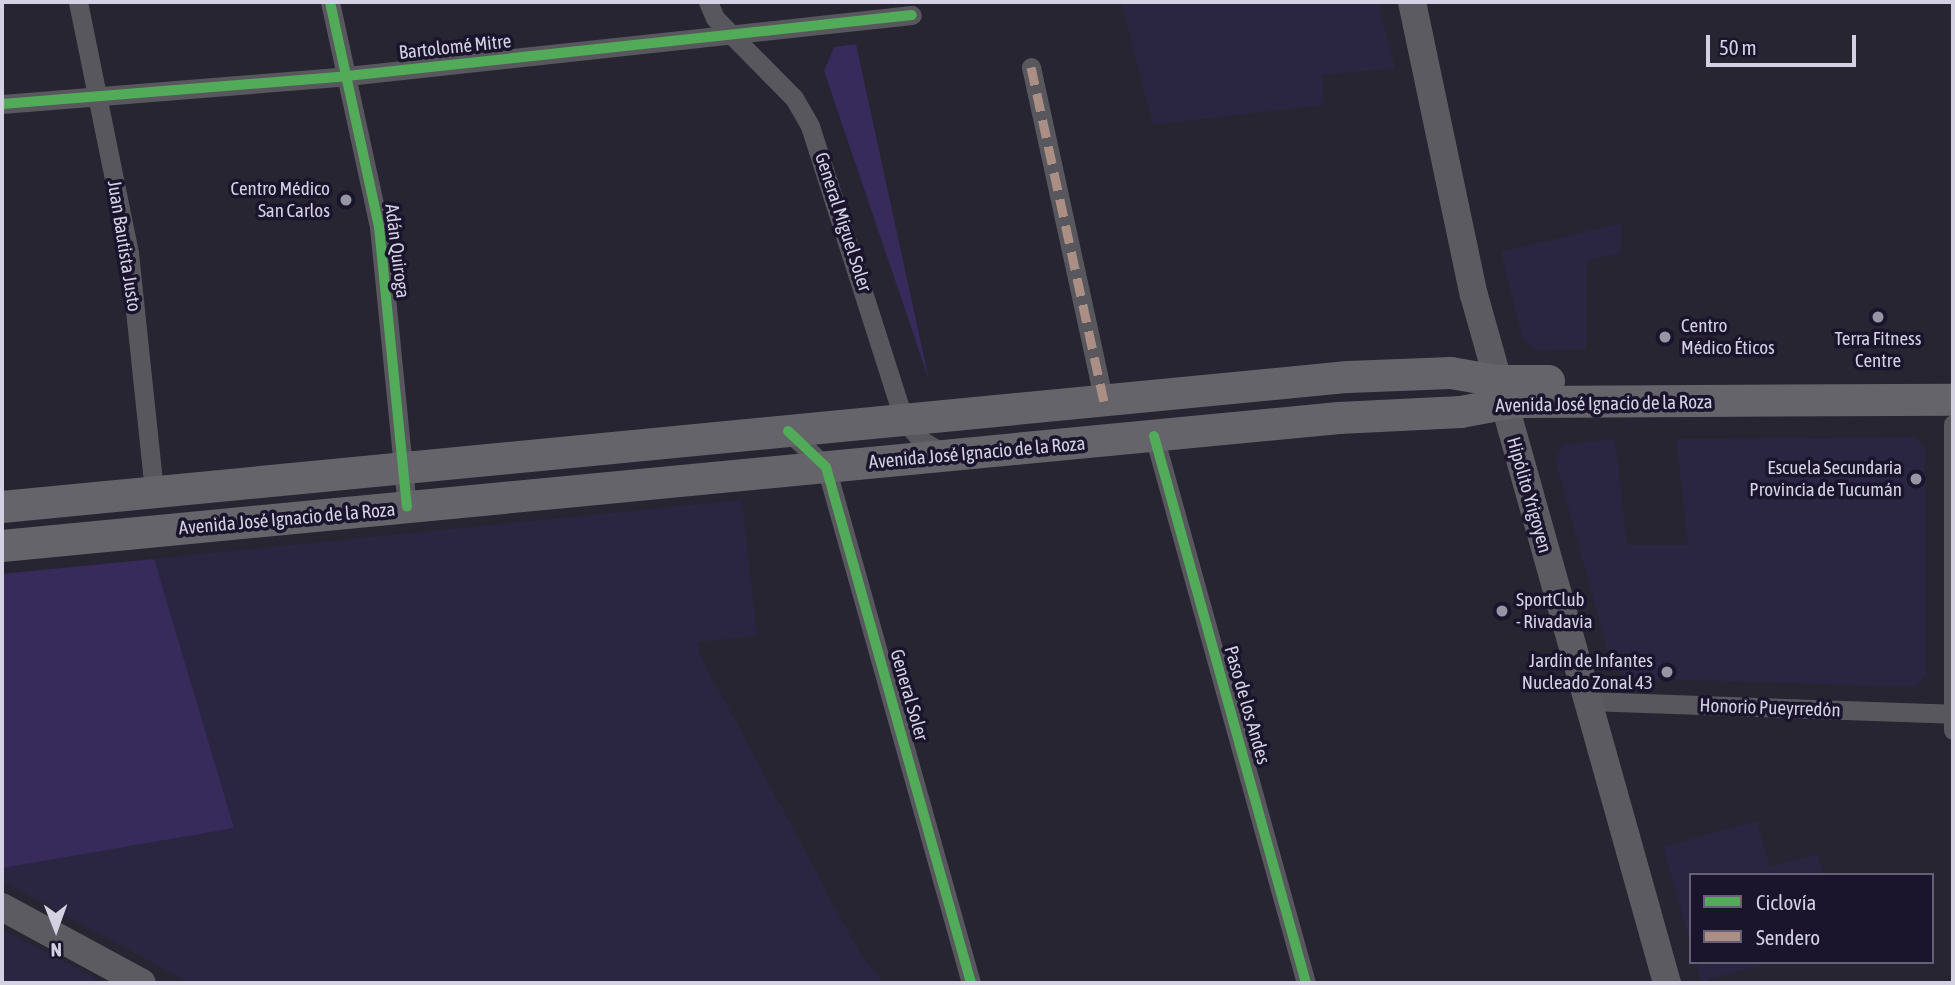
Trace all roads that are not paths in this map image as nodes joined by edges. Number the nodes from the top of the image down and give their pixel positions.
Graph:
1 (78, 2) edge
2 (330, 2) edge
3 (708, 2) edge
4 (1412, 2) edge
5 (912, 15) dead end
6 (730, 34) junction
7 (1031, 66) dead end
8 (347, 76) junction
9 (98, 96) junction
10 (2, 104) edge
11 (1953, 379) edge
12 (1501, 392) junction
13 (1953, 400) edge
14 (1104, 401) junction
15 (904, 420) junction
16 (1953, 424) edge
17 (788, 431) junction
18 (1154, 436) junction
19 (947, 456) junction
20 (826, 467) junction
21 (402, 468) junction
22 (154, 492) junction
23 (2, 507) edge
24 (407, 507) junction
25 (2, 546) edge
26 (1587, 701) junction
27 (1952, 720) edge
28 (7, 913) edge
29 (142, 983) edge
30 (971, 983) edge
31 (1306, 983) edge
32 (1667, 983) edge

1 - 9 street, Juan Bautista Justo
2 - 8 street, Adán Quiroga
3 - 6 street, General Miguel Soler
4 - 12 main road, Hipólito Yrigoyen
5 - 6 street, Bartolomé Mitre
6 - 8 street, Bartolomé Mitre
6 - 15 street, General Miguel Soler
7 - 14 street
8 - 9 street, Bartolomé Mitre
8 - 21 street, Adán Quiroga
9 - 10 street, Bartolomé Mitre
9 - 22 street, Juan Bautista Justo
11 - 12 main road, Avenida José Ignacio de la Roza
12 - 13 main road, Avenida José Ignacio de la Roza
12 - 14 main road, Avenida José Ignacio de la Roza
12 - 18 main road, Avenida José Ignacio de la Roza
12 - 26 main road, Hipólito Yrigoyen
14 - 15 main road, Avenida José Ignacio de la Roza
15 - 17 main road, Avenida José Ignacio de la Roza
15 - 19 street, General Miguel Soler
16 - 27 street
17 - 20 street
17 - 21 main road, Avenida José Ignacio de la Roza
18 - 19 main road, Avenida José Ignacio de la Roza
18 - 31 street, Paso de los Andes
19 - 20 main road, Avenida José Ignacio de la Roza
20 - 24 main road, Avenida José Ignacio de la Roza
20 - 30 street, General Soler
21 - 22 main road, Avenida José Ignacio de la Roza
21 - 24 street, Adán Quiroga
22 - 23 main road, Avenida José Ignacio de la Roza
24 - 25 main road, Avenida José Ignacio de la Roza
26 - 27 street, Honorio Pueyrredón
26 - 32 main road, Hipólito Yrigoyen
28 - 29 main road

